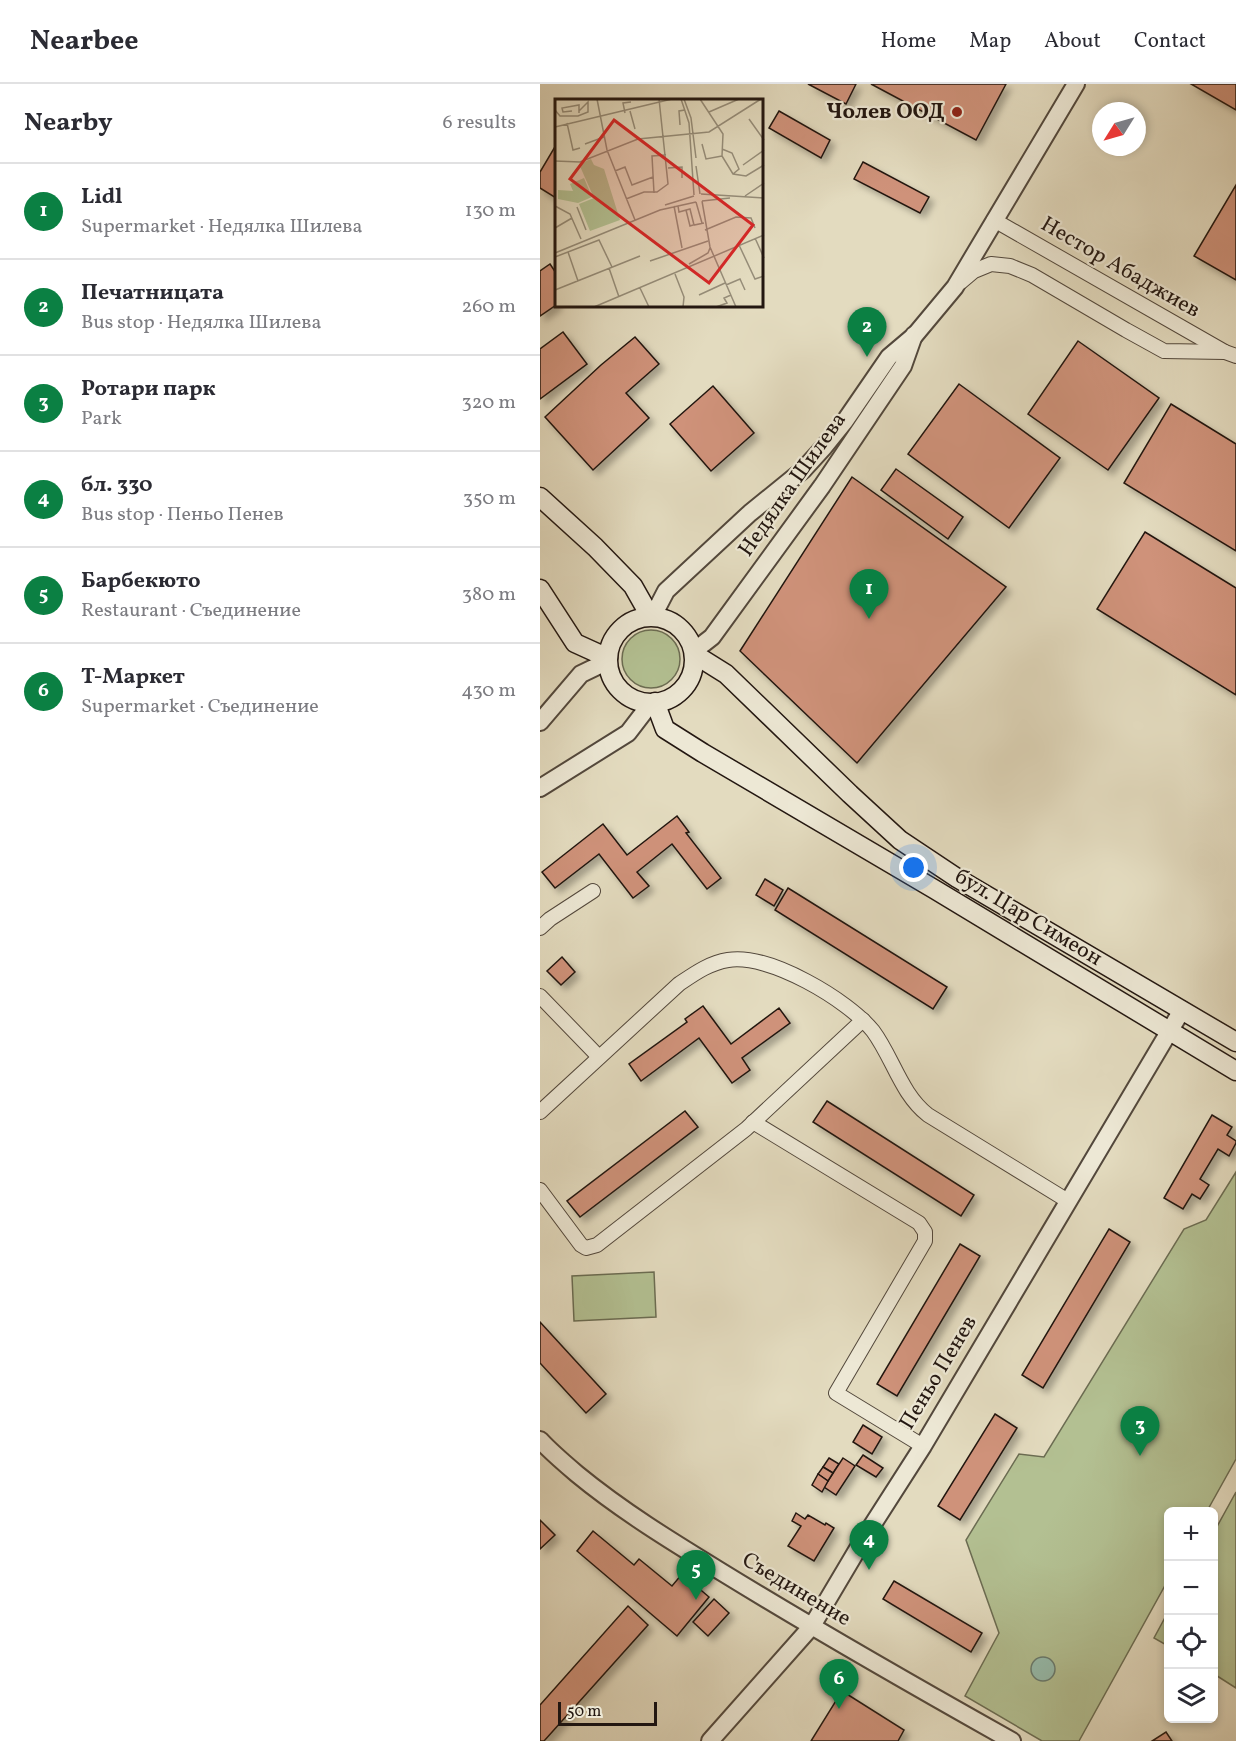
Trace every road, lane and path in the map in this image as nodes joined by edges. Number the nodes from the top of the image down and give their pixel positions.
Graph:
1 (1076, 84) edge
2 (994, 220) junction
3 (955, 287) junction
4 (915, 334) junction
5 (1230, 354) edge
6 (540, 497) edge
7 (540, 589) edge
8 (652, 616) junction
9 (694, 653) junction
10 (608, 660) junction
11 (653, 703) junction
12 (540, 722) edge
13 (540, 788) edge
14 (593, 891) dead end
15 (540, 928) edge
16 (540, 996) edge
17 (1182, 1010) junction
18 (863, 1020) junction
19 (1170, 1031) junction
20 (1236, 1042) edge
21 (599, 1057) junction
22 (1236, 1071) edge
23 (540, 1112) edge
24 (753, 1122) junction
25 (540, 1190) edge
26 (1068, 1201) junction
27 (540, 1440) edge
28 (923, 1446) junction
29 (812, 1626) junction
30 (710, 1741) edge
31 (1012, 1741) edge

1 - 2 street, Недялка Шилева
2 - 3 street, Недялка Шилева
2 - 5 street, Нестор Абаджиев
3 - 4 street, Недялка Шилева
3 - 5 street, Нестор Абаджиев
4 - 8 street, Недялка Шилева
4 - 9 street, Недялка Шилева
6 - 8 main road
7 - 10 main road
8 - 9 main road
8 - 10 main road
9 - 11 main road
9 - 17 main road, бул. Цар Симеон
10 - 11 main road
10 - 12 street
11 - 13 street
11 - 19 main road, бул. Цар Симеон
14 - 15 street
16 - 21 street
17 - 19 street, Пеньо Пенев
17 - 20 main road, бул. Цар Симеон
18 - 21 street
18 - 24 street
18 - 26 street
19 - 22 main road, бул. Цар Симеон
19 - 26 street, Пеньо Пенев
21 - 23 street
24 - 25 street
24 - 28 street
26 - 28 street, Пеньо Пенев
27 - 29 street, Съединение
28 - 29 street, Пеньо Пенев
29 - 30 street, Пеньо Пенев
29 - 31 street, Съединение

